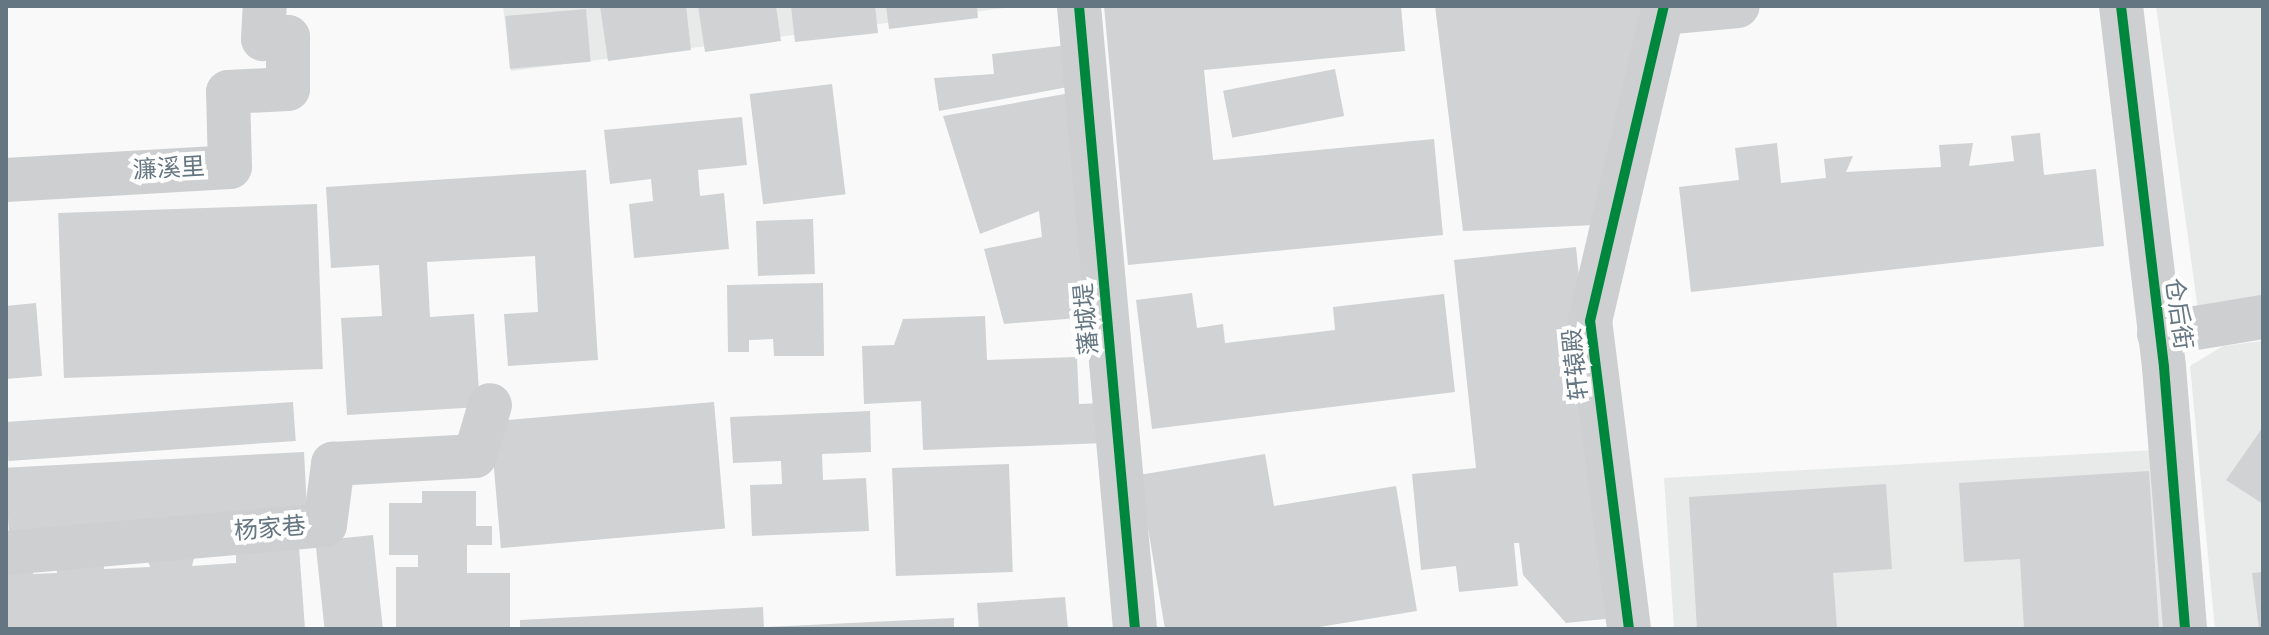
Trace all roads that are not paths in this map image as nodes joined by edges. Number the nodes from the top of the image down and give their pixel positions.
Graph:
1 (265, 6) edge
2 (1079, 6) edge
3 (1738, 6) edge
4 (2121, 6) edge
5 (1663, 9) edge
6 (6, 180) edge
7 (2263, 317) edge
8 (2159, 334) junction
9 (490, 405) dead end
10 (6, 553) edge
11 (1135, 629) edge
12 (1629, 629) edge
13 (2185, 629) edge

1 - 6 street, 濂溪里
2 - 11 street, 藩城堤
3 - 5 street
4 - 8 street, 仓后街
5 - 12 street, 轩辕殿
7 - 8 street
8 - 13 street, 仓后街
9 - 10 street, 杨家巷

